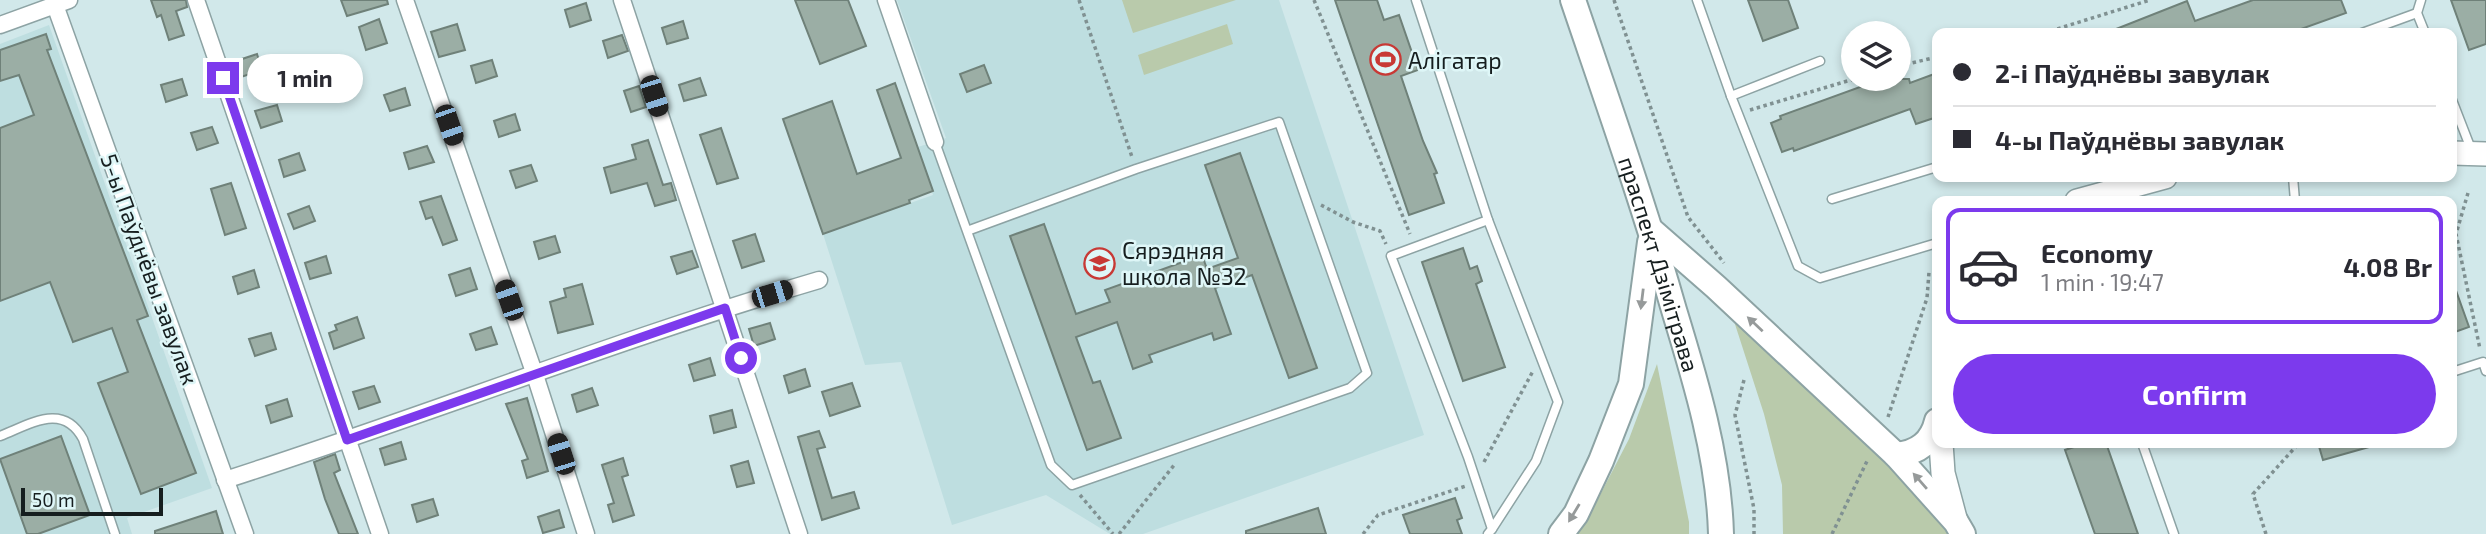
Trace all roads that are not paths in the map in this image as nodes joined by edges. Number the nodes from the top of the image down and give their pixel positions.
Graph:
1 (196, 0) edge
2 (405, 0) edge
3 (622, 0) edge
4 (886, 0) edge
5 (1416, 0) edge
6 (1573, 0) edge
7 (1697, 0) edge
8 (2421, 0) edge
9 (62, 2) edge
10 (2417, 13) junction
11 (0, 25) edge
12 (2375, 28) edge
13 (2423, 28) edge
14 (1821, 61) dead end
15 (1731, 96) junction
16 (2457, 115) edge
17 (935, 142) joint
18 (2470, 153) edge
19 (1932, 169) edge
20 (2147, 182) edge
21 (2095, 196) edge
22 (1832, 199) dead end
23 (1488, 220) junction
24 (1651, 231) junction
25 (968, 232) junction
26 (1932, 244) edge
27 (819, 280) dead end
28 (725, 308) junction
29 (2457, 370) edge
30 (2486, 371) edge
31 (535, 375) junction
32 (1932, 434) edge
33 (0, 436) edge
34 (347, 440) junction
35 (1887, 447) junction
36 (1941, 448) edge
37 (2144, 448) edge
38 (225, 480) junction
39 (1959, 528) edge
40 (1490, 532) edge
41 (115, 534) edge
42 (245, 534) edge
43 (380, 534) edge
44 (586, 534) edge
45 (799, 534) edge
46 (1561, 534) edge
47 (1721, 534) edge
48 (2174, 534) edge

1 - 34 street
2 - 31 street
3 - 28 street
4 - 17 street
5 - 23 lane
6 - 24 main road, праспект Дзімітрава
7 - 15 lane
8 - 10 lane
9 - 11 street
9 - 38 street, 5-ы Паўднёвы завулак
10 - 12 lane
10 - 13 lane
14 - 15 lane
15 - 26 lane
16 - 18 lane
17 - 25 lane
19 - 22 lane
20 - 21 street
23 - 40 lane
23 - 40 lane
35 -> 24 main road
24 -> 46 main road
24 - 47 main road, праспект Дзімітрава
25 - 25 lane
27 - 28 street
28 - 31 street
28 - 45 street
29 - 30 lane
31 - 34 street
31 - 44 street
32 - 35 main road
33 - 41 lane
34 - 38 street
34 - 43 street
39 -> 35 main road
36 - 39 street
37 - 48 lane
38 - 42 street, 5-ы Паўднёвы завулак

